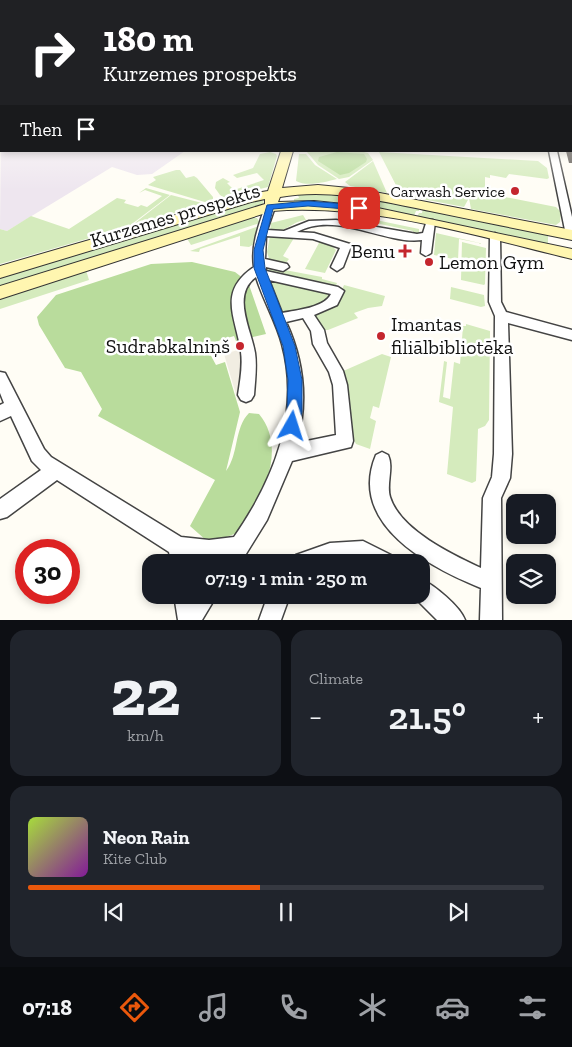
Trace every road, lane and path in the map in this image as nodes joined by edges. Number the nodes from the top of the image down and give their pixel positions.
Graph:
1 (287, 152) edge
2 (553, 152) edge
3 (272, 200) junction
4 (428, 229) junction
5 (262, 233) junction
6 (286, 234) junction
7 (572, 235) edge
8 (495, 236) junction
9 (426, 253) dead end
10 (572, 254) edge
11 (283, 267) dead end
12 (337, 267) dead end
13 (260, 268) junction
14 (0, 272) edge
15 (0, 293) edge
16 (306, 312) junction
17 (501, 316) junction
18 (279, 319) junction
19 (572, 335) edge
20 (0, 378) edge
21 (246, 395) dead end
22 (7, 410) edge
23 (287, 454) junction
24 (382, 461) dead end
25 (56, 470) junction
26 (0, 510) edge
27 (240, 546) junction
28 (180, 554) edge
29 (234, 554) edge
30 (325, 554) edge
31 (369, 554) edge
32 (491, 582) junction
33 (430, 598) edge
34 (186, 604) edge
35 (200, 604) edge
36 (276, 604) edge
37 (189, 620) edge
38 (270, 620) edge
39 (454, 620) edge
40 (491, 620) edge

1 - 3 main road
2 - 7 street
3 - 4 main road, Kurzemes prospekts
3 - 5 street
3 - 7 main road, Kurzemes prospekts
3 - 14 main road, Kurzemes prospekts
3 - 15 main road, Kurzemes prospekts
4 - 6 street
4 - 8 main road, Kurzemes prospekts
4 - 9 street
5 - 6 street
5 - 13 street
6 - 12 street
8 - 10 main road, Kurzemes prospekts
8 - 17 street
11 - 13 street
13 - 16 street
13 - 18 street
13 - 21 street
16 - 18 street
16 - 23 street
17 - 19 street
17 - 32 street
18 - 23 street
20 - 22 street
22 - 25 street
23 - 27 street
24 - 32 street
25 - 26 street
25 - 28 street
27 - 28 street
27 - 29 street
30 - 31 street
32 - 40 street
33 - 39 street
34 - 37 street
35 - 37 street
36 - 38 street

